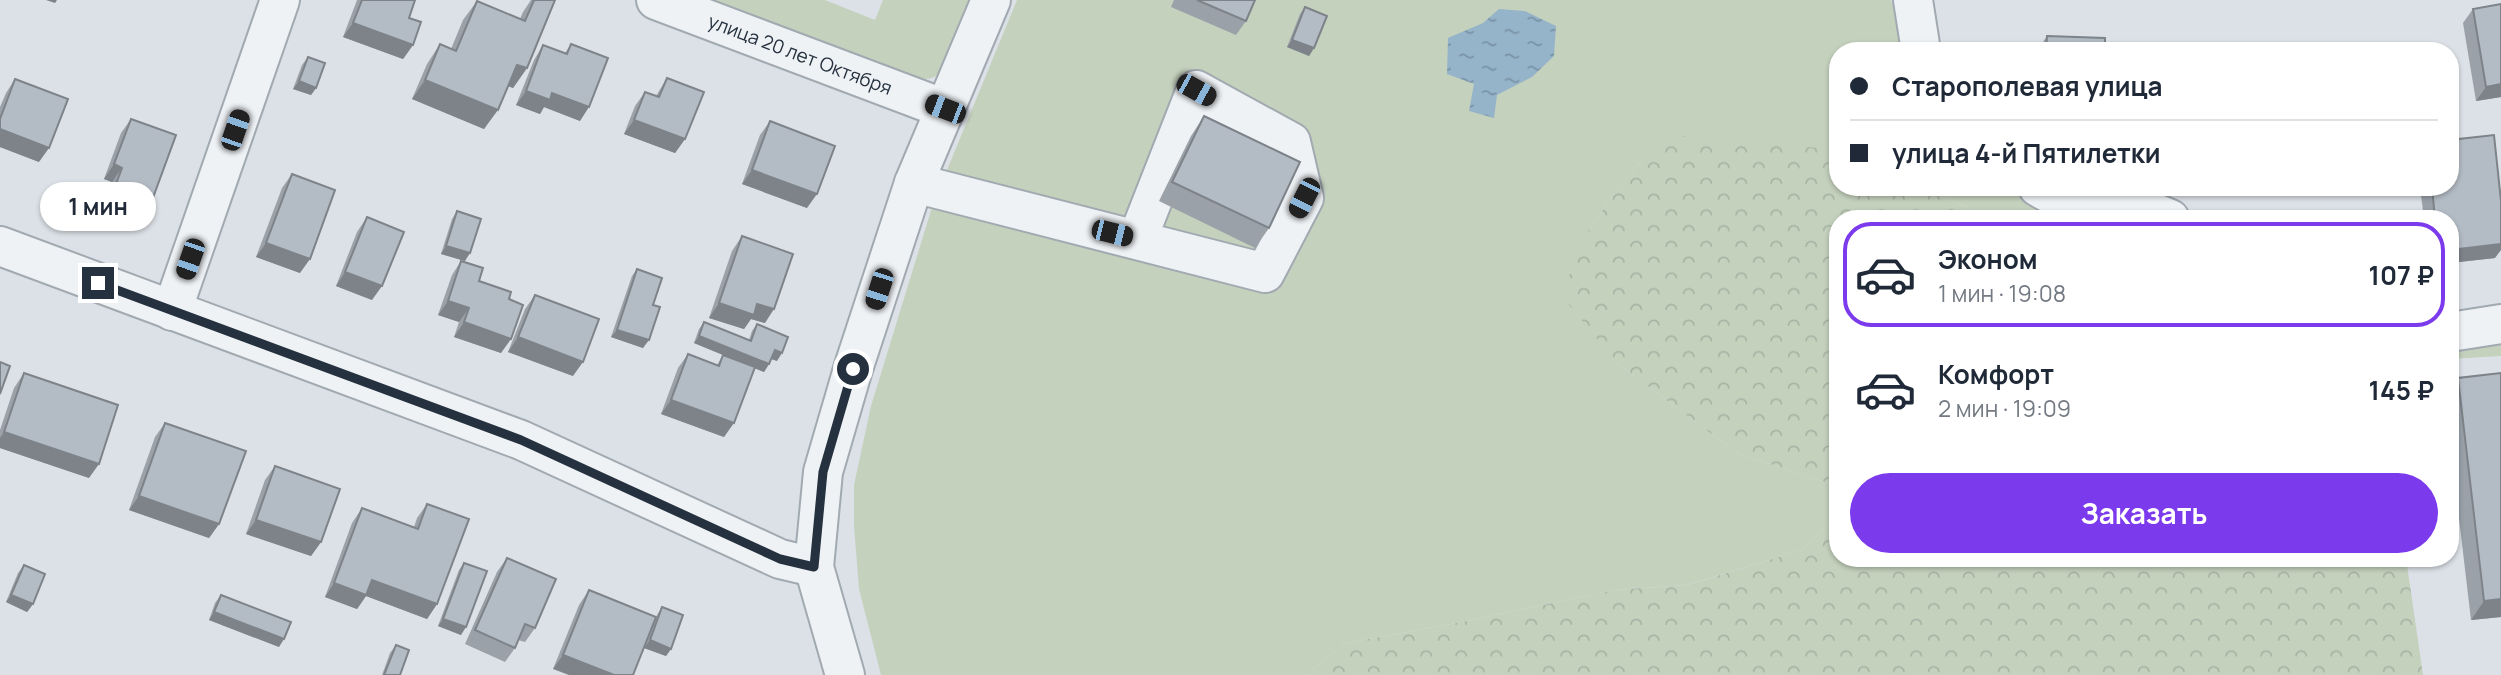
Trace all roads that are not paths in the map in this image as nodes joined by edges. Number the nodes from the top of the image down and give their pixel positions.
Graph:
1 (280, 0) edge
2 (656, 0) edge
3 (991, 0) edge
4 (1913, 0) edge
5 (1920, 42) edge
6 (945, 109) junction
7 (914, 183) junction
8 (2054, 196) edge
9 (2135, 210) edge
10 (1137, 240) junction
11 (0, 246) edge
12 (172, 311) junction
13 (2501, 324) edge
14 (2459, 331) edge
15 (814, 567) junction
16 (845, 675) edge

1 - 12 street
2 - 6 street, улица 20 лет Октября
3 - 6 street
4 - 5 street
6 - 7 street
7 - 10 street
7 - 15 street
8 - 9 street
10 - 10 street
11 - 12 street
12 - 15 street
13 - 14 street
15 - 16 street

